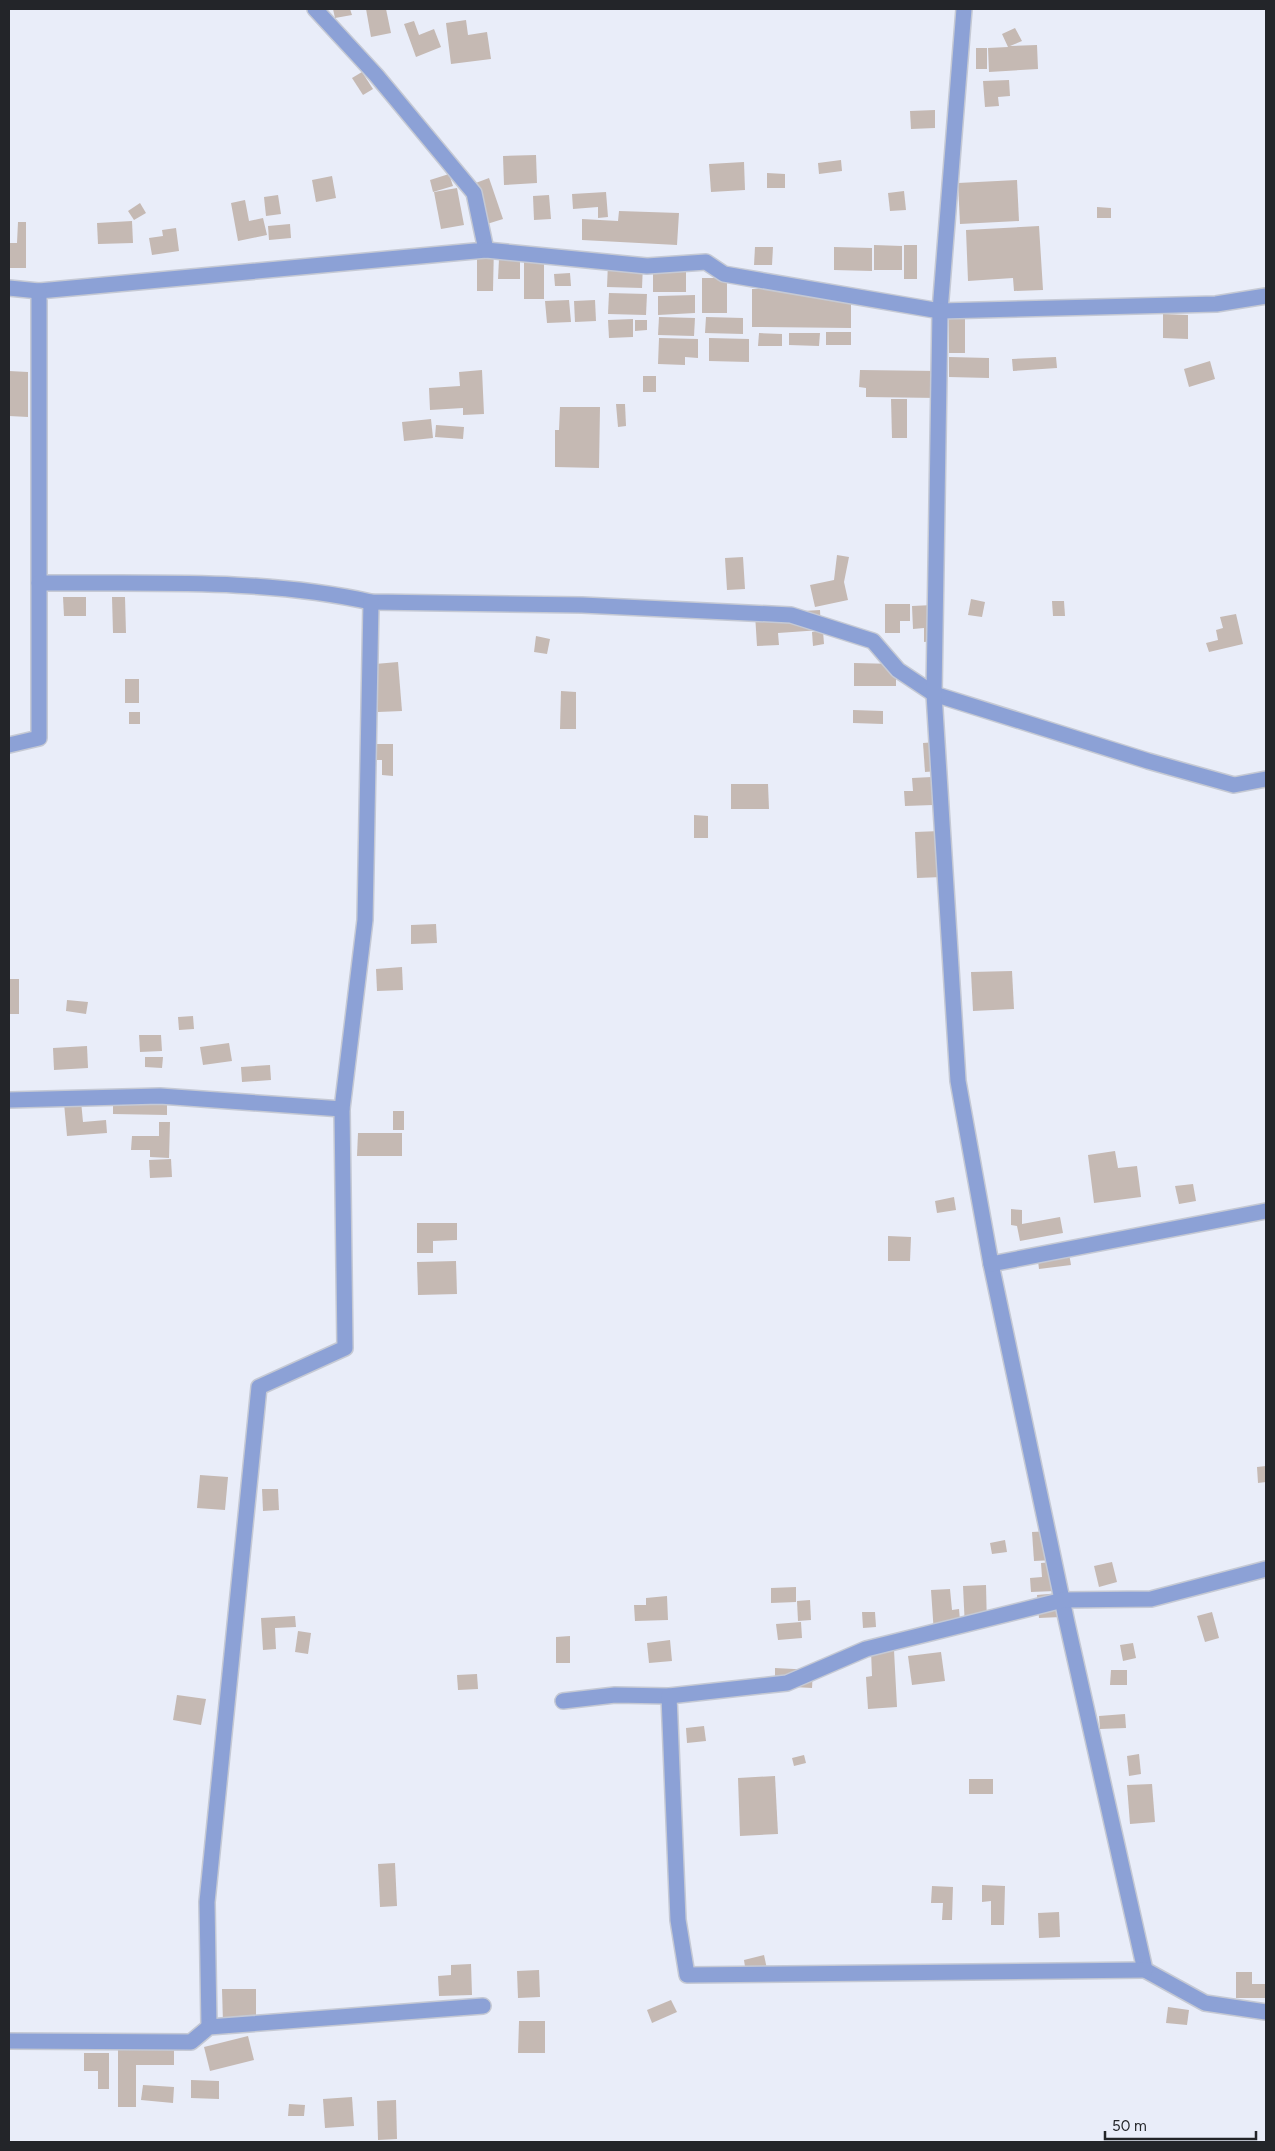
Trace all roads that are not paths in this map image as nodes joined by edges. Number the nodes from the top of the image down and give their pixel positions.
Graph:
1 (315, 9) edge
2 (964, 9) edge
3 (486, 250) junction
4 (9, 288) edge
5 (39, 291) junction
6 (1266, 296) edge
7 (940, 311) junction
8 (39, 583) junction
9 (371, 602) junction
10 (934, 694) junction
11 (9, 746) edge
12 (1266, 779) edge
13 (9, 1100) edge
14 (342, 1109) junction
15 (1266, 1211) edge
16 (991, 1264) junction
17 (1266, 1570) edge
18 (1062, 1600) junction
19 (669, 1696) junction
20 (563, 1701) dead end
21 (1145, 1970) junction
22 (483, 2006) dead end
23 (1266, 2012) edge
24 (209, 2027) junction
25 (9, 2042) edge

1 - 3 street
2 - 7 street
3 - 5 street
3 - 7 street
4 - 5 street
5 - 8 street
6 - 7 street
7 - 10 street
8 - 9 street
8 - 11 street
9 - 10 street
9 - 14 street
10 - 12 street
10 - 16 street
13 - 14 street
14 - 24 street
15 - 16 street
16 - 18 street
17 - 18 street
18 - 19 street
18 - 21 street
19 - 20 street
19 - 21 street
21 - 23 street
22 - 24 street
24 - 25 street

